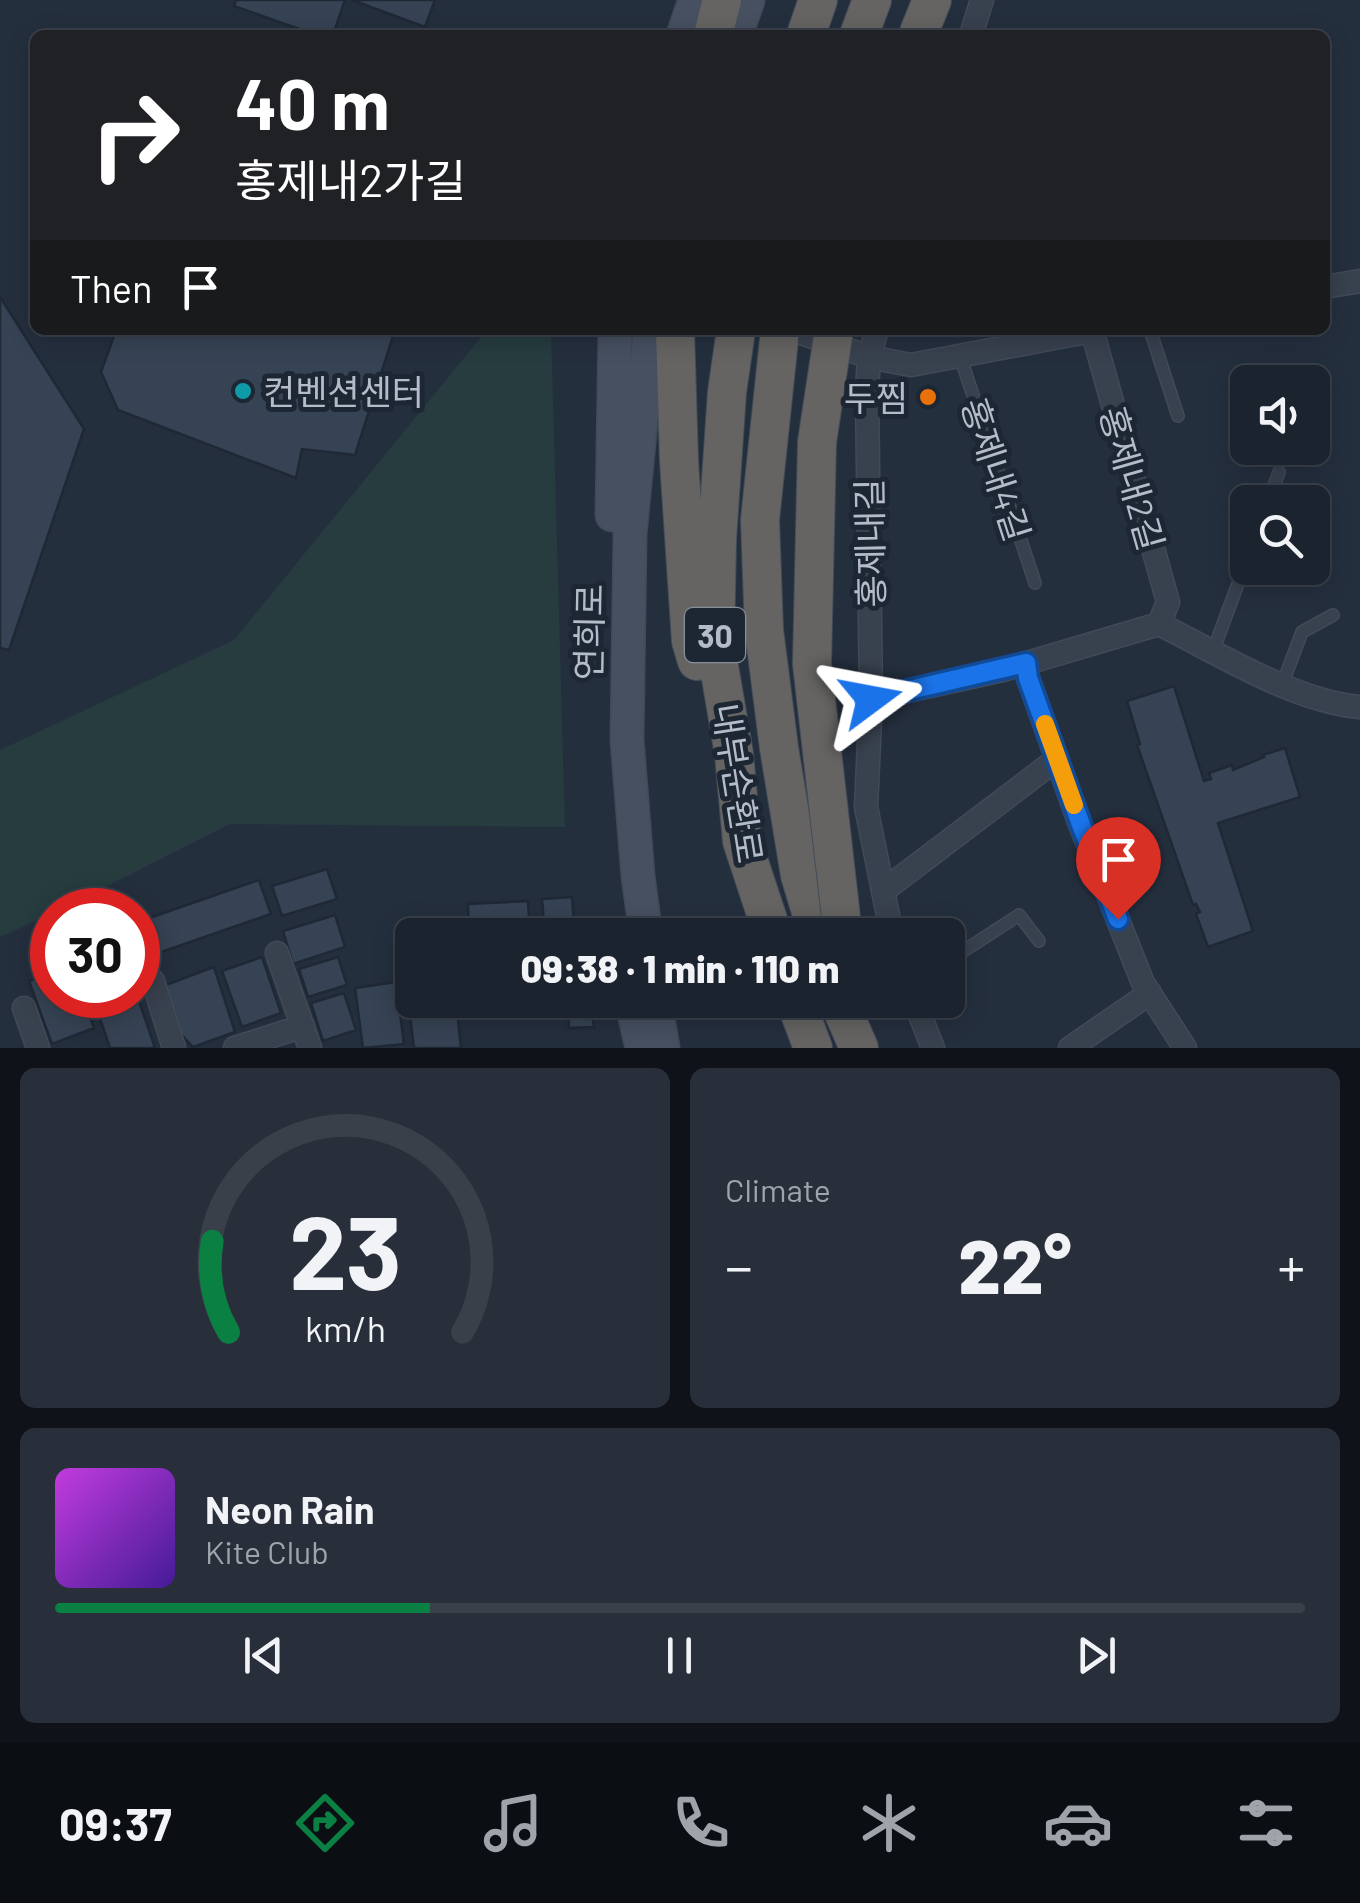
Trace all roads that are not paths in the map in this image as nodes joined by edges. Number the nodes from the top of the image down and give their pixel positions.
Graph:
1 (695, 0) edge
2 (722, 0) edge
3 (748, 0) edge
4 (818, 0) edge
5 (872, 0) edge
6 (932, 0) edge
7 (982, 0) edge
8 (685, 30) edge
9 (714, 30) edge
10 (738, 30) edge
11 (808, 30) edge
12 (862, 30) edge
13 (920, 30) edge
14 (973, 30) edge
15 (1360, 281) edge
16 (1330, 286) edge
17 (615, 335) edge
18 (650, 335) edge
19 (674, 335) edge
20 (735, 335) edge
21 (779, 335) edge
22 (807, 335) edge
23 (833, 335) edge
24 (876, 335) edge
25 (1095, 335) edge
26 (1152, 335) edge
27 (1027, 337) edge
28 (960, 356) junction
29 (869, 358) junction
30 (1178, 416) dead end
31 (1279, 472) dead end
32 (1274, 485) edge
33 (1034, 583) dead end
34 (1238, 585) edge
35 (1334, 615) dead end
36 (1159, 624) junction
37 (1213, 651) junction
38 (1026, 663) junction
39 (1282, 686) junction
40 (871, 699) junction
41 (1360, 707) edge
42 (1057, 760) junction
43 (742, 841) junction
44 (883, 891) junction
45 (622, 918) edge
46 (644, 918) edge
47 (768, 918) edge
48 (813, 918) edge
49 (842, 918) edge
50 (889, 918) edge
51 (1039, 941) dead end
52 (965, 951) edge
53 (277, 953) dead end
54 (1150, 994) junction
55 (160, 1003) edge
56 (24, 1008) dead end
57 (635, 1018) edge
58 (658, 1018) edge
59 (802, 1018) edge
60 (846, 1018) edge
61 (853, 1018) edge
62 (921, 1018) edge
63 (307, 1037) edge
64 (857, 1045) edge
65 (38, 1048) edge
66 (174, 1048) edge
67 (235, 1048) edge
68 (642, 1048) edge
69 (662, 1048) edge
70 (813, 1048) edge
71 (933, 1048) edge
72 (1070, 1048) edge
73 (1185, 1048) edge

1 - 8 main road
2 - 9 highway
3 - 10 main road
4 - 11 highway
5 - 12 highway
6 - 13 highway
7 - 14 street
15 - 16 street
17 - 45 main road, 연희로
18 - 46 main road, 연희로
19 - 43 highway
20 - 43 highway, 내부순환로 / 30
21 - 48 highway, 내부순환로 / 30
22 - 29 street, 홍제내4길
23 - 49 highway, bridge
24 - 29 street, 홍제내길
25 - 36 street, 홍제내2길
26 - 30 lane
27 - 28 street, 홍제내4길
28 - 29 street, 홍제내4길
28 - 33 lane, 홍제내4길
29 - 40 street, 홍제내길
31 - 32 lane
34 - 37 lane
35 - 39 lane
36 - 37 street
36 - 38 street
37 - 39 street
38 - 40 street
38 - 42 street
39 - 41 street
40 - 44 street, 홍제내길
42 - 44 street
42 - 54 street
43 - 47 highway, 내부순환로 / 30
44 - 50 street, 홍제내길
51 - 52 lane
53 - 63 street
54 - 72 street
54 - 73 street
55 - 66 street
56 - 65 street
57 - 68 main road
58 - 69 main road
59 - 70 highway
60 - 64 highway
61 - 64 highway
62 - 71 street
63 - 67 street

